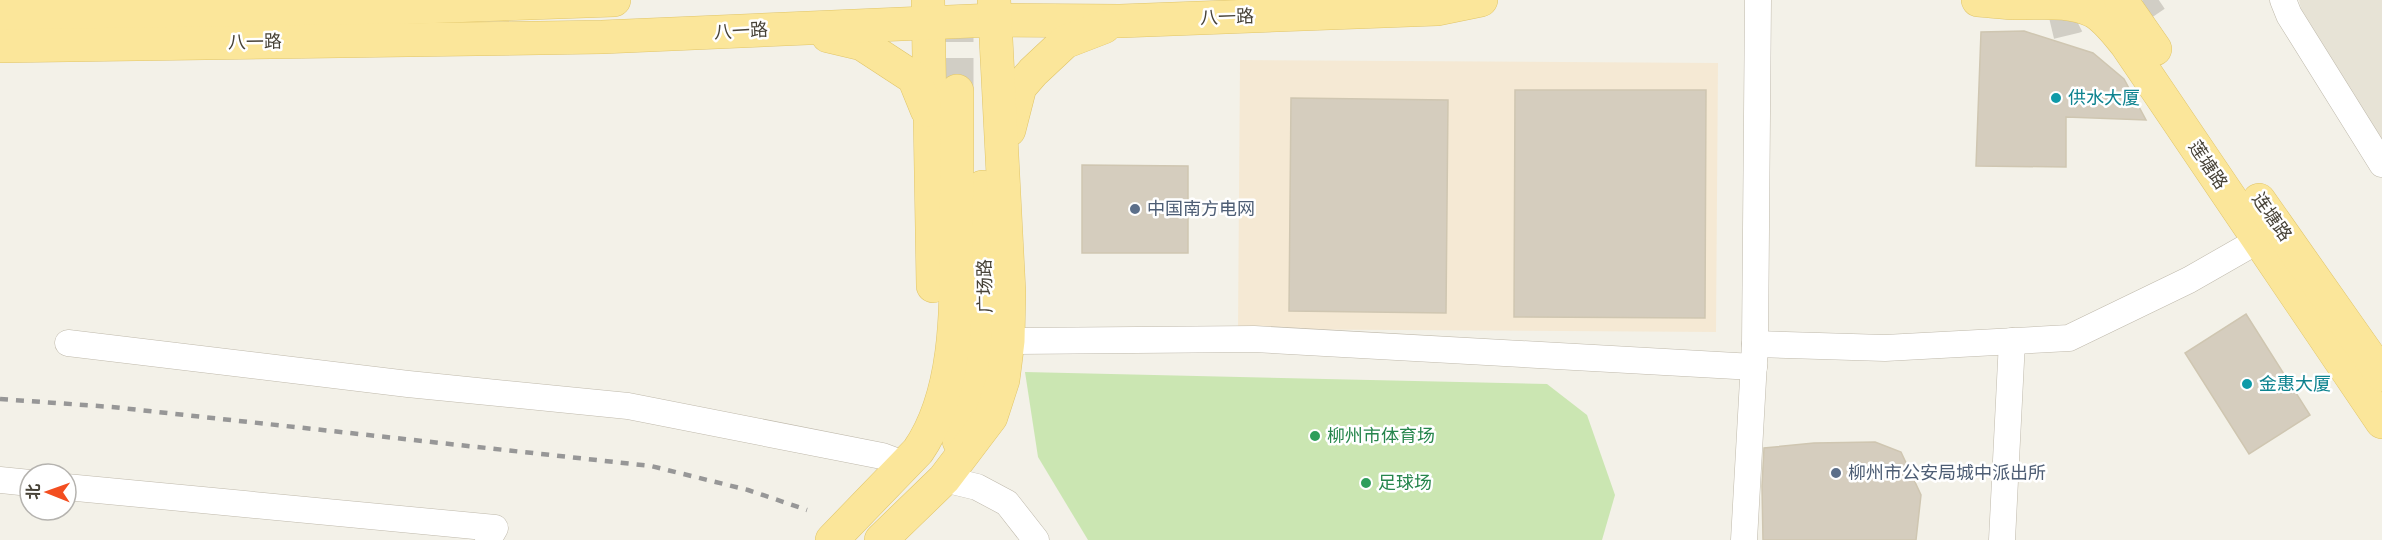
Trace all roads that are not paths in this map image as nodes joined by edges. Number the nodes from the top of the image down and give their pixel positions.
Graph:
1 (614, 0) edge
2 (1481, 0) edge
3 (1758, 0) edge
4 (1978, 0) edge
5 (2283, 0) edge
6 (2101, 4) edge
7 (284, 6) edge
8 (994, 10) edge
9 (928, 12) edge
10 (0, 16) edge
11 (1120, 21) junction
12 (797, 28) junction
13 (0, 46) edge
14 (930, 118) junction
15 (2382, 164) edge
16 (1002, 167) junction
17 (2259, 240) junction
18 (1008, 341) junction
19 (2012, 341) junction
20 (68, 343) dead end
21 (1754, 355) junction
22 (2382, 375) edge
23 (2382, 422) edge
24 (906, 465) junction
25 (944, 479) junction
26 (0, 480) edge
27 (18, 482) edge
28 (78, 488) edge
29 (488, 540) edge
30 (832, 540) edge
31 (881, 540) edge
32 (1036, 540) edge
33 (1744, 540) edge
34 (2002, 540) edge

1 - 7 main road, 八一路
2 - 11 main road, 八一路
3 - 21 street
4 - 6 main road, 莲塘路
5 - 15 street
6 - 17 main road, 莲塘路
6 - 22 main road, 连塘路
7 - 10 main road, 八一路
8 - 9 main road, 八一路
8 - 11 main road, 八一路
8 - 16 main road
9 - 12 main road, 八一路
9 - 14 main road
11 - 16 main road
12 - 13 main road, 八一路
12 - 14 main road
14 - 24 main road
16 - 18 main road
17 - 19 street
17 - 23 main road, 莲塘路
18 - 21 street
18 - 25 main road
19 - 21 street
19 - 34 street
20 - 24 street
21 - 33 street
24 - 25 main road, 广场路
24 - 30 main road, 广场路
25 - 31 main road
25 - 32 street
26 - 27 street
28 - 29 street

